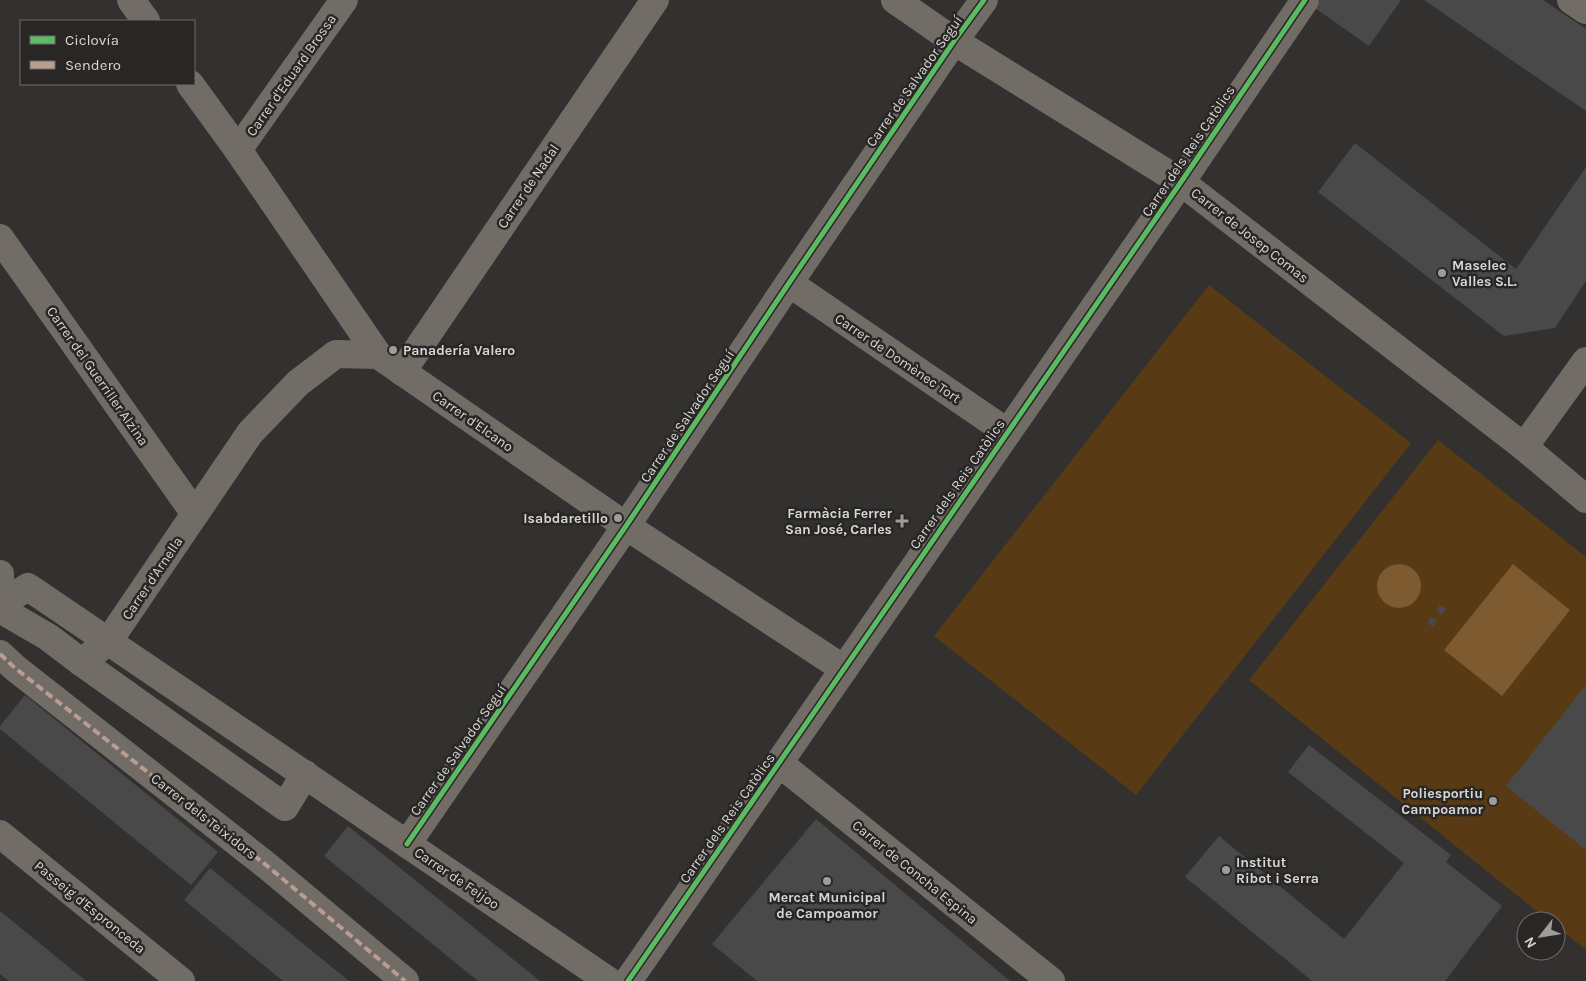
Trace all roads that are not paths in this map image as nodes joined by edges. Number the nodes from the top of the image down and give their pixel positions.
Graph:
1 (131, 0) edge
2 (344, 0) edge
3 (655, 0) edge
4 (895, 0) edge
5 (984, 0) edge
6 (1304, 0) edge
7 (1571, 0) edge
8 (1586, 10) edge
9 (145, 20) edge
10 (954, 41) junction
11 (191, 85) edge
12 (238, 150) junction
13 (1181, 182) junction
14 (0, 238) edge
15 (789, 283) junction
16 (378, 355) junction
17 (1586, 361) edge
18 (401, 371) junction
19 (1007, 432) junction
20 (1524, 447) junction
21 (1586, 499) edge
22 (195, 514) junction
23 (626, 526) junction
24 (0, 574) edge
25 (0, 580) edge
26 (0, 604) edge
27 (0, 609) edge
28 (108, 642) junction
29 (0, 654) edge
30 (81, 662) junction
31 (844, 669) junction
32 (778, 763) junction
33 (305, 774) junction
34 (0, 834) edge
35 (407, 844) junction
36 (181, 981) edge
37 (405, 981) edge
38 (609, 981) edge
39 (628, 981) edge
40 (1051, 981) edge

1 - 9 street
2 - 12 street, Carrer d'Eduard Brossa
3 - 18 street, Carrer de Nadal
4 - 10 street, Carrer de Josep Comas
5 - 10 street, Carrer de Salvador Seguí
6 - 13 street, Carrer dels Reis Catòlics
7 - 8 street
10 - 13 street, Carrer de Josep Comas
10 - 15 street, Carrer de Salvador Seguí
11 - 12 street, Carrer d'Elcano
12 - 16 street, Carrer d'Elcano
13 - 19 street, Carrer dels Reis Catòlics
13 - 20 street, Carrer de Josep Comas
14 - 22 street, Carrer del Guerriller Alzina
15 - 19 street, Carrer de Domènec Tort
15 - 23 street, Carrer de Salvador Seguí
16 - 18 street, Carrer d'Elcano
16 - 22 street, Carrer d'Arnella
17 - 20 street
18 - 23 street, Carrer d'Elcano
19 - 31 street, Carrer dels Reis Catòlics
20 - 21 street, Carrer de Josep Comas
22 - 28 street, Carrer d'Arnella
23 - 31 street, Carrer d'Elcano
23 - 35 street, Carrer de Salvador Seguí
24 - 25 street
26 - 28 street, Carrer de Feijoo
27 - 30 street
28 - 30 street
28 - 33 street, Carrer de Feijoo
29 - 37 street, Carrer dels Teixidors
30 - 33 street
31 - 32 street, Carrer dels Reis Catòlics
32 - 39 street, Carrer dels Reis Catòlics
32 - 40 street, Carrer de Concha Espina
33 - 35 street, Carrer de Feijoo
34 - 36 street, Passeig d'Espronceda
35 - 38 street, Carrer de Feijoo

